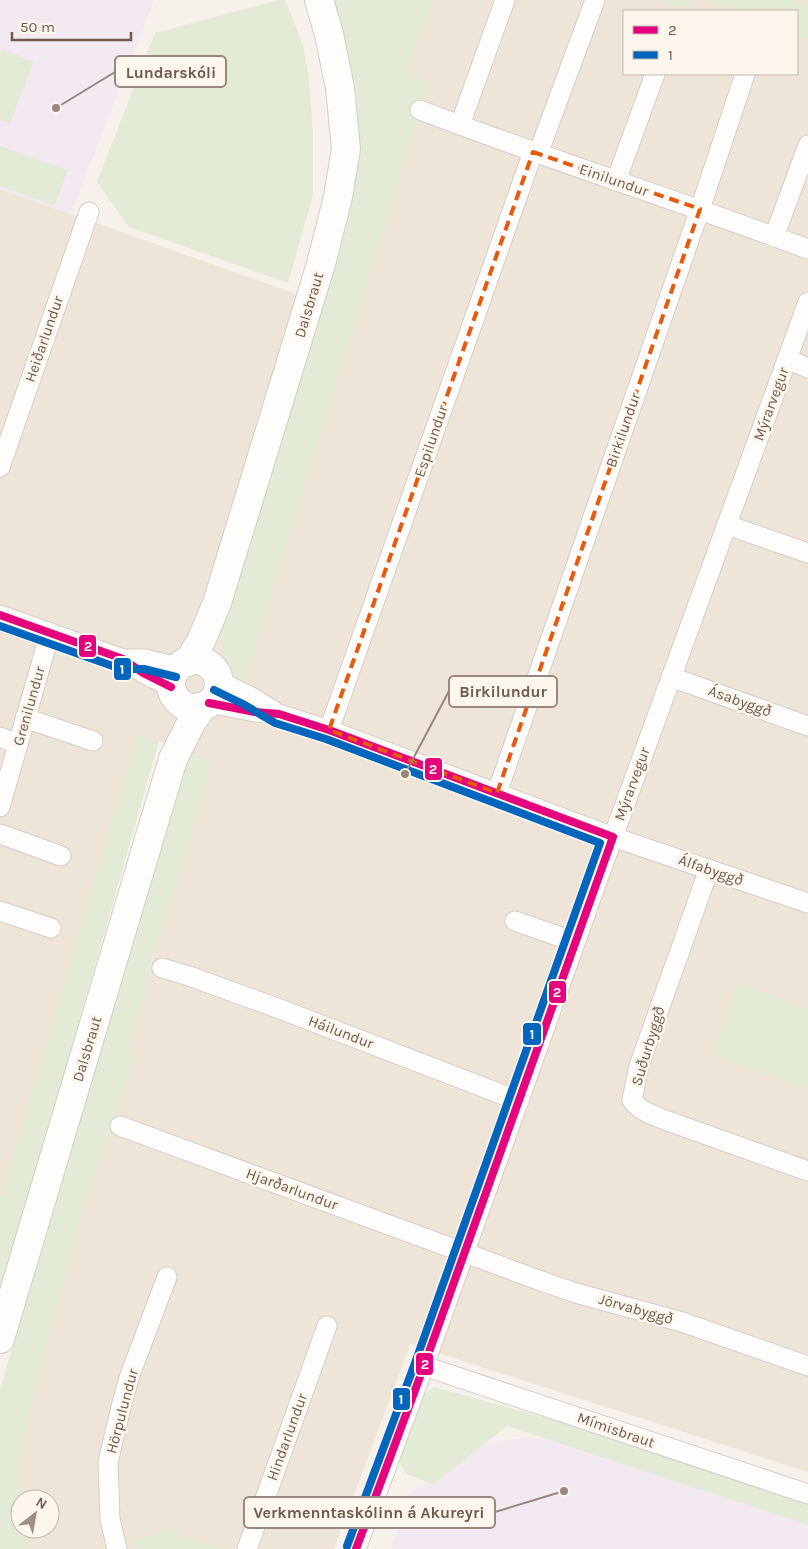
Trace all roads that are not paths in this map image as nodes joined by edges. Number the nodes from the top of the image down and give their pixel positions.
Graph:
1 (319, 0) edge
2 (505, 0) edge
3 (595, 0) edge
4 (656, 75) edge
5 (745, 75) edge
6 (420, 110) dead end
7 (460, 125) junction
8 (808, 145) edge
9 (535, 153) junction
10 (616, 181) junction
11 (700, 209) junction
12 (89, 212) dead end
13 (774, 237) junction
14 (808, 249) edge
15 (808, 302) edge
16 (787, 359) junction
17 (808, 368) edge
18 (0, 467) edge
19 (726, 526) junction
20 (808, 553) edge
21 (217, 603) junction
22 (0, 615) edge
23 (50, 633) junction
24 (672, 677) junction
25 (178, 679) junction
26 (211, 692) junction
27 (25, 718) junction
28 (808, 726) edge
29 (329, 730) junction
30 (0, 737) edge
31 (93, 741) dead end
32 (18, 744) junction
33 (173, 759) junction
34 (497, 793) junction
35 (0, 807) edge
36 (0, 834) edge
37 (613, 837) junction
38 (61, 856) dead end
39 (709, 870) junction
40 (808, 903) edge
41 (0, 911) edge
42 (515, 921) dead end
43 (51, 928) dead end
44 (575, 942) junction
45 (162, 968) dead end
46 (519, 1101) junction
47 (120, 1126) dead end
48 (808, 1170) edge
49 (464, 1253) junction
50 (167, 1277) dead end
51 (327, 1326) dead end
52 (0, 1338) edge
53 (424, 1366) junction
54 (808, 1366) edge
55 (808, 1494) edge
56 (117, 1549) edge
57 (247, 1549) edge
58 (356, 1549) edge

1 - 21 street, Dalsbraut
2 - 7 street
3 - 9 street, Espilundur
4 - 10 street
5 - 11 street, Birkilundur
6 - 7 street, Einilundur
7 - 9 street, Einilundur
8 - 13 street
9 - 10 street, Einilundur
9 - 29 street, Espilundur
10 - 11 street, Einilundur
11 - 13 street, Einilundur
11 - 34 street, Birkilundur
12 - 18 street, Heiðarlundur
13 - 14 street, Einilundur
15 - 16 street, Mýrarvegur
16 - 17 street
16 - 19 street, Mýrarvegur
19 - 20 street
19 - 24 street, Mýrarvegur
21 - 25 street, Dalsbraut
21 - 26 street, Dalsbraut
22 - 23 street
23 - 25 street
23 - 27 street, Grenilundur
24 - 28 street, Ásabyggð
24 - 37 street, Mýrarvegur
25 - 26 street
25 - 26 street
25 - 33 street, Dalsbraut
26 - 29 street, Álfabyggð
26 - 33 street, Dalsbraut
27 - 31 street
27 - 32 street, Grenilundur
29 - 34 street, Álfabyggð
30 - 32 street
32 - 35 street, Grenilundur
33 - 52 street, Dalsbraut
34 - 37 street, Álfabyggð
36 - 38 street
37 - 39 street, Álfabyggð
37 - 44 street, Mýrarvegur
39 - 40 street, Álfabyggð
39 - 48 street, Suðurbyggð
41 - 43 street
42 - 44 street
44 - 46 street, Mýrarvegur
45 - 46 street, Háilundur
46 - 49 street, Mýrarvegur
47 - 49 street, Hjarðarlundur
49 - 53 street, Mýrarvegur
49 - 54 street, Jörvabyggð
50 - 56 street, Hörpulundur
51 - 57 street, Hindarlundur
53 - 55 street, Mímisbraut
53 - 58 street, Mýrarvegur

